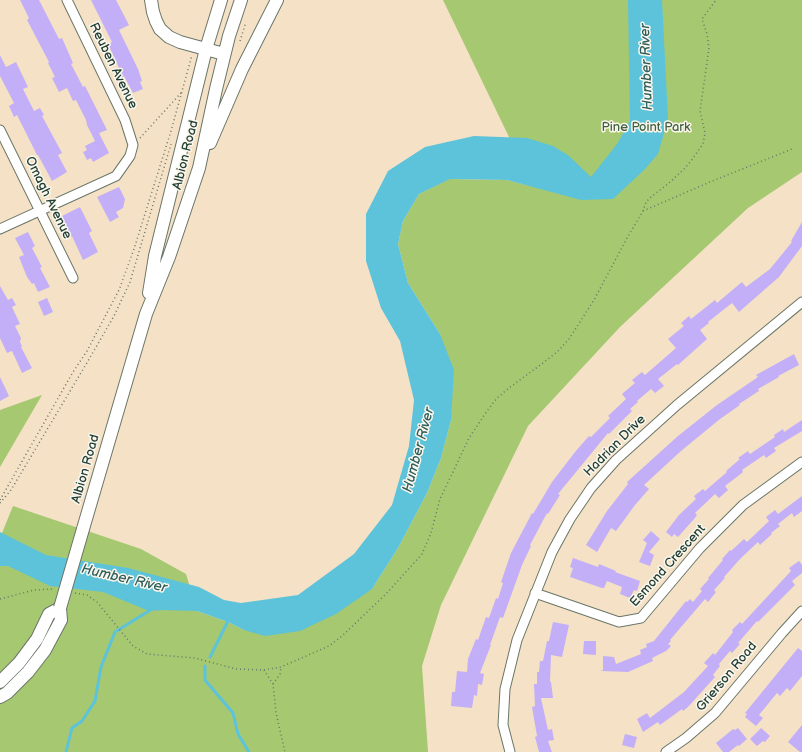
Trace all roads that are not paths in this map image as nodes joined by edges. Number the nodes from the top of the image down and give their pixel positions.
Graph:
1 (67, 0) edge
2 (151, 0) edge
3 (221, 0) edge
4 (241, 0) edge
5 (277, 0) edge
6 (201, 48) junction
7 (224, 54) junction
8 (0, 130) edge
9 (199, 168) junction
10 (40, 210) junction
11 (0, 229) edge
12 (73, 278) dead end
13 (802, 302) edge
14 (146, 314) junction
15 (802, 462) edge
16 (535, 593) junction
17 (60, 608) junction
18 (802, 610) edge
19 (0, 682) edge
20 (0, 697) edge
21 (510, 752) edge
22 (666, 752) edge

1 - 10 street, Reuben Avenue
2 - 6 main road
3 - 6 main road, Albion Road
4 - 7 main road, Albion Road
5 - 9 main road
6 - 7 main road
6 - 14 main road, Albion Road
7 - 9 main road, Albion Road
8 - 10 street, Omagh Avenue
9 - 14 main road, Albion Road
10 - 11 street
10 - 12 street, Omagh Avenue
13 - 16 street, Hadrian Drive
14 - 17 main road, Albion Road, bridge
15 - 16 street, Esmond Crescent
16 - 21 street, Hadrian Drive
17 - 19 main road
17 - 20 main road, Albion Road
18 - 22 street, Grierson Road

